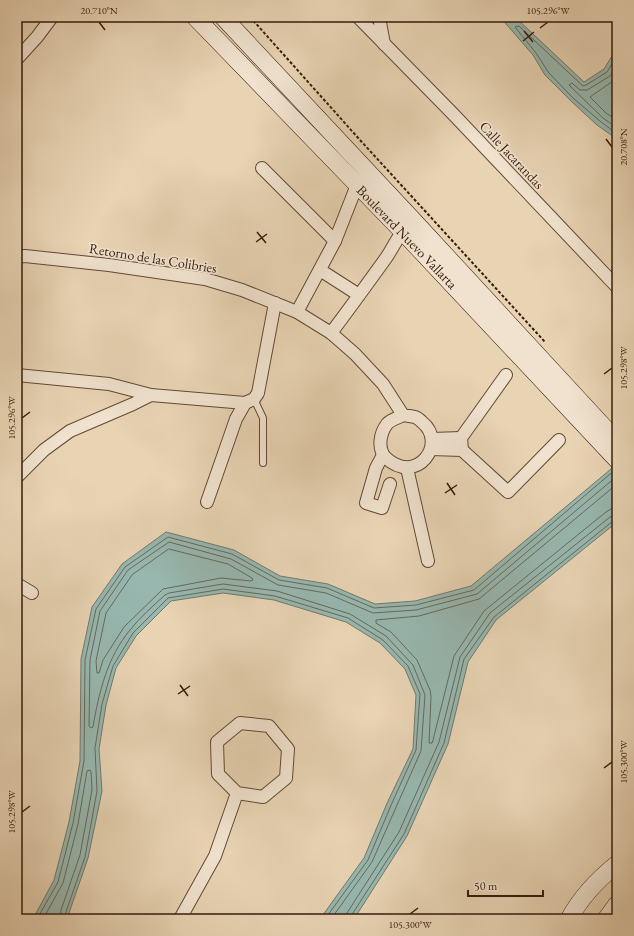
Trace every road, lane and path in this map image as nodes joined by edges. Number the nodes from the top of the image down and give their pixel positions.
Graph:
1 (52, 17) edge
2 (196, 17) edge
3 (223, 17) edge
4 (358, 17) edge
5 (379, 17) edge
6 (384, 44) junction
7 (17, 59) edge
8 (262, 168) dead end
9 (363, 179) junction
10 (408, 226) junction
11 (335, 241) junction
12 (17, 257) edge
13 (320, 270) junction
14 (617, 287) edge
15 (359, 295) junction
16 (275, 303) junction
17 (297, 312) junction
18 (331, 333) junction
19 (17, 375) edge
20 (506, 375) dead end
21 (151, 395) junction
22 (250, 401) junction
23 (403, 415) junction
24 (599, 431) junction
25 (559, 440) dead end
26 (617, 441) edge
27 (431, 444) junction
28 (462, 444) junction
29 (383, 456) junction
30 (617, 460) edge
31 (263, 463) dead end
32 (407, 468) junction
33 (17, 477) edge
34 (390, 484) dead end
35 (207, 502) dead end
36 (428, 561) dead end
37 (17, 584) edge
38 (32, 593) dead end
39 (237, 793) junction
40 (617, 864) edge
41 (617, 904) edge
42 (180, 919) edge
43 (569, 919) edge
44 (606, 919) edge

1 - 7 street
2 - 9 main road, Boulevard Nuevo Vallarta
3 - 9 main road, Boulevard Nuevo Vallarta
4 - 6 street, Calle Jacarandas
5 - 6 street
6 - 14 street, Calle Jacarandas
8 - 11 street
9 - 10 main road, Boulevard Nuevo Vallarta
9 - 11 street
10 - 15 street
10 - 24 main road, Boulevard Nuevo Vallarta
11 - 13 street
12 - 16 street, Retorno de las Colibries
13 - 15 street
13 - 17 street
15 - 18 street
16 - 17 street, Retorno de las Colibries
16 - 22 street
17 - 18 street, Retorno de las Colibries
18 - 23 street, Retorno de las Colibries
19 - 21 street
20 - 28 street
21 - 22 street
21 - 33 street
22 - 31 lane
22 - 35 street
23 - 27 street
23 - 29 street
24 - 26 main road, Boulevard Nuevo Vallarta
24 - 30 main road, Boulevard Nuevo Vallarta
25 - 28 street
27 - 28 street
27 - 32 street
29 - 32 street
29 - 34 street
32 - 36 street
37 - 38 street
39 - 39 street
39 - 42 street
40 - 43 main road
41 - 44 main road

